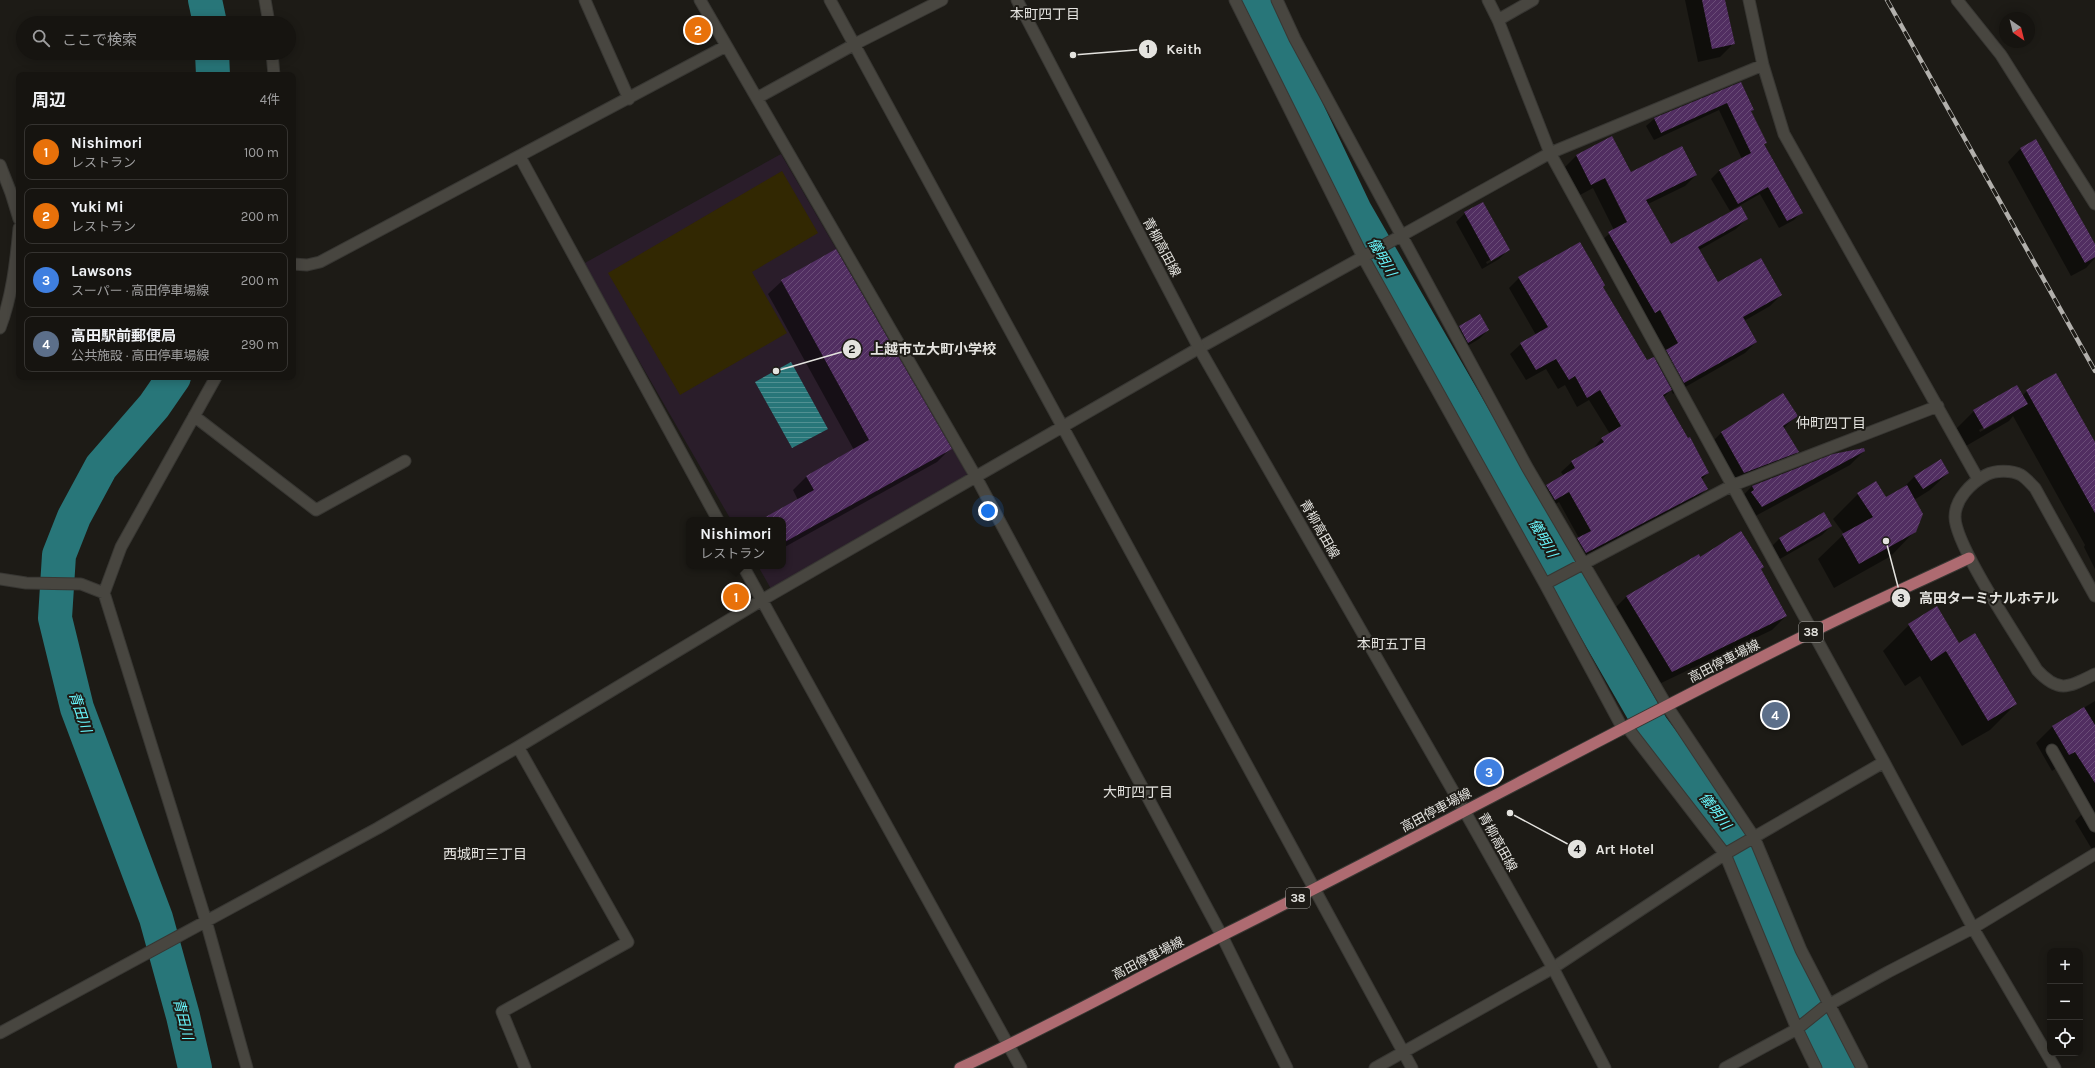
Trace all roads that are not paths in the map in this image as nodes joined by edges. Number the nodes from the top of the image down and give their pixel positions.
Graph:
1 (265, 0) edge
2 (585, 0) edge
3 (700, 0) edge
4 (830, 0) edge
5 (942, 0) edge
6 (1017, 0) edge
7 (1235, 0) edge
8 (1277, 0) edge
9 (1488, 0) edge
10 (1534, 0) edge
11 (1749, 0) edge
12 (1957, 0) edge
13 (268, 16) edge
14 (1498, 20) junction
15 (855, 44) junction
16 (726, 46) junction
17 (273, 60) edge
18 (1763, 65) junction
19 (274, 72) edge
20 (757, 98) junction
21 (629, 99) junction
22 (1550, 153) junction
23 (520, 157) junction
24 (0, 165) edge
25 (2095, 204) edge
26 (16, 209) edge
27 (1396, 238) junction
28 (16, 257) edge
29 (1363, 257) junction
30 (296, 264) edge
31 (0, 328) edge
32 (1199, 348) junction
33 (214, 380) edge
34 (1938, 406) junction
35 (194, 416) junction
36 (1063, 428) junction
37 (405, 461) dead end
38 (976, 477) junction
39 (1978, 479) junction
40 (1731, 486) junction
41 (716, 517) edge
42 (1969, 558) junction
43 (1582, 564) junction
44 (745, 569) edge
45 (0, 579) edge
46 (1549, 582) junction
47 (104, 593) junction
48 (2095, 596) edge
49 (762, 600) junction
50 (1811, 632) junction
51 (2095, 674) edge
52 (1667, 706) junction
53 (1628, 726) junction
54 (518, 747) junction
55 (2052, 750) dead end
56 (1884, 762) junction
57 (1464, 810) junction
58 (2095, 826) edge
59 (1754, 837) junction
60 (1725, 854) junction
61 (2095, 854) edge
62 (1314, 890) junction
63 (206, 920) junction
64 (1972, 928) junction
65 (1222, 936) junction
66 (1553, 968) junction
67 (1826, 1007) junction
68 (1796, 1029) junction
69 (0, 1033) edge
70 (1008, 1046) junction
71 (1403, 1052) junction
72 (247, 1068) edge
73 (525, 1068) edge
74 (960, 1068) edge
75 (1021, 1068) edge
76 (1287, 1068) edge
77 (1376, 1068) edge
78 (1412, 1068) edge
79 (1605, 1068) edge
80 (1724, 1068) edge
81 (1816, 1068) edge
82 (1862, 1068) edge
83 (2055, 1068) edge

1 - 13 street
2 - 21 street
3 - 16 street
4 - 15 street
5 - 15 street
6 - 32 street, 青柳高田線
7 - 29 street
8 - 27 street
9 - 14 street
10 - 14 street
11 - 18 street
12 - 25 street
14 - 22 street
15 - 20 street
15 - 36 street
16 - 20 street
16 - 21 street
17 - 19 street
18 - 22 street
18 - 34 street
20 - 38 street
21 - 23 street
22 - 27 street
22 - 40 street
23 - 30 street
23 - 41 street
24 - 26 street
27 - 29 street
27 - 43 street
28 - 31 street
29 - 32 street
29 - 46 street
32 - 36 street
32 - 57 street, 青柳高田線
33 - 35 street
34 - 39 street
34 - 40 street
35 - 37 street
35 - 47 street
36 - 38 street
36 - 62 street
38 - 49 street
38 - 65 street
39 - 42 street
39 - 48 street
40 - 43 street
40 - 50 street
42 - 50 main road, 高田停車場線 / 38
42 - 51 street
43 - 46 street
43 - 52 street
44 - 49 street
45 - 47 street
46 - 53 street
47 - 63 street
49 - 54 street
49 - 70 street
50 - 52 main road, 高田停車場線 / 38
50 - 56 street
52 - 53 main road, 高田停車場線 / 38
52 - 59 street
53 - 57 main road, 高田停車場線 / 38
53 - 60 street
54 - 63 street
54 - 73 street
55 - 58 street
56 - 59 street
56 - 64 street
57 - 62 main road, 高田停車場線 / 38
57 - 66 street, 青柳高田線
59 - 60 street
59 - 67 street
60 - 66 street
60 - 68 street
61 - 64 street
62 - 65 main road, 高田停車場線 / 38
62 - 71 street
63 - 69 street
63 - 72 street
64 - 67 street
64 - 83 street
65 - 70 main road, 高田停車場線 / 38
65 - 76 street
66 - 71 street
66 - 79 street, 青柳高田線
67 - 68 street
67 - 82 street
68 - 80 street
68 - 81 street
70 - 74 main road, 高田停車場線 / 38
70 - 75 street
71 - 77 street
71 - 78 street

